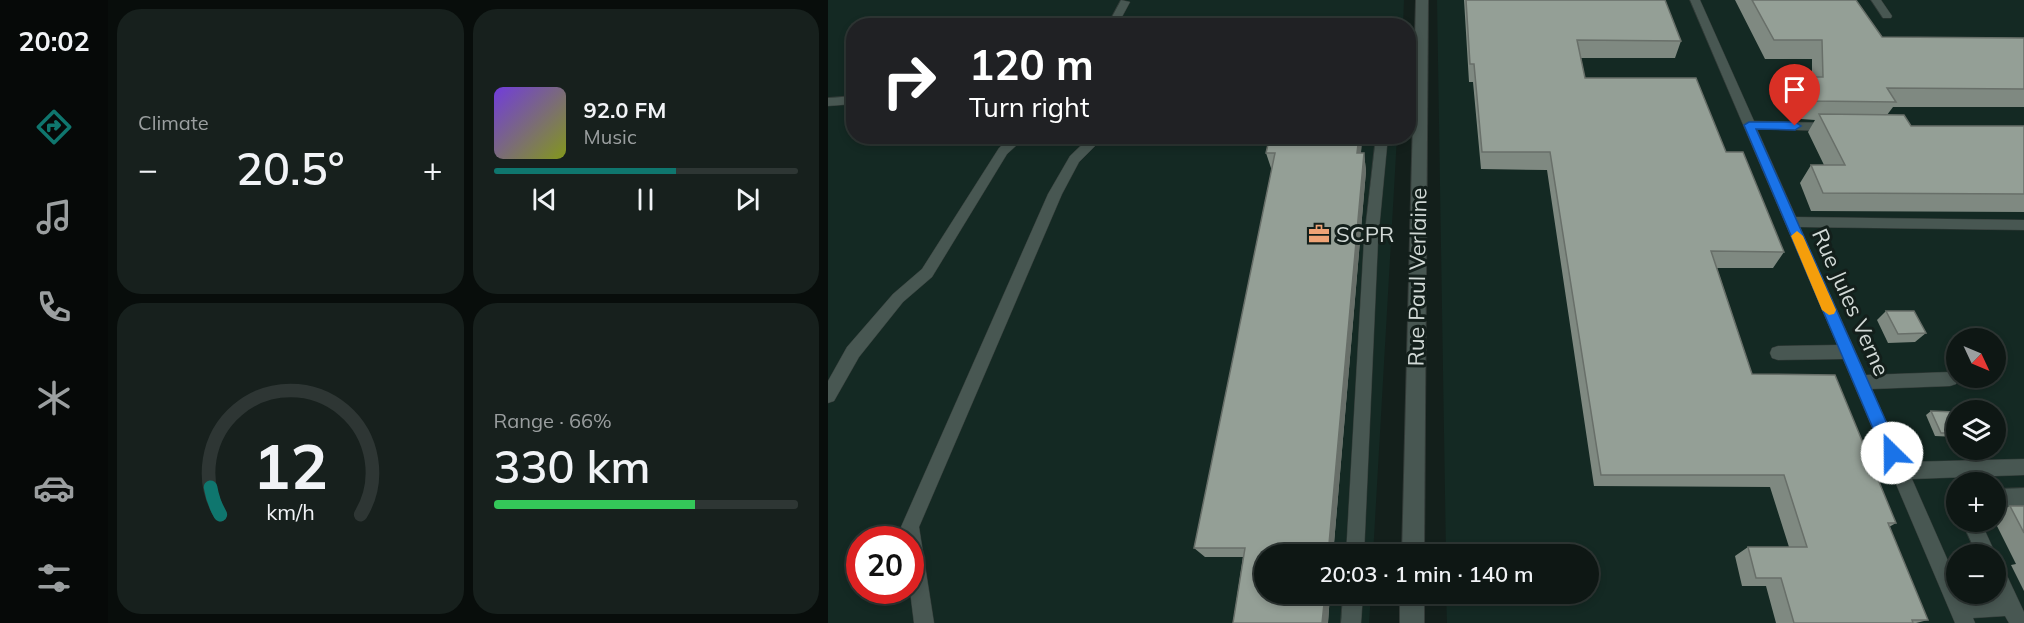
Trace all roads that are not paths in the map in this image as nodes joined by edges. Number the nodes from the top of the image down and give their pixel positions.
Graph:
1 (1422, 0) edge
2 (1695, 0) edge
3 (1876, 0) edge
4 (1125, 2) dead end
5 (1887, 15) dead end
6 (1116, 18) edge
7 (1416, 36) edge
8 (846, 101) edge
9 (828, 102) edge
10 (1749, 125) junction
11 (1845, 127) edge
12 (1011, 144) edge
13 (1089, 144) edge
14 (1381, 144) edge
15 (1414, 144) edge
16 (1791, 222) junction
17 (2024, 225) edge
18 (1848, 352) junction
19 (1778, 353) dead end
20 (1946, 379) edge
21 (1862, 382) junction
22 (828, 396) edge
23 (2024, 467) edge
24 (1899, 471) junction
25 (2024, 497) edge
26 (2006, 498) edge
27 (1356, 544) edge
28 (1413, 544) edge
29 (2006, 595) edge
30 (1352, 604) edge
31 (1412, 604) edge
32 (2015, 614) edge
33 (1962, 616) edge
34 (924, 623) edge
35 (1351, 623) edge
36 (1412, 623) edge

1 - 7 street, Rue Paul Verlaine
2 - 10 lane, Rue Jules Verne
3 - 5 lane
4 - 6 lane
8 - 9 lane
10 - 11 lane
10 - 16 lane, Rue Jules Verne
12 - 22 lane
13 - 34 lane
14 - 27 lane
15 - 28 street, Rue Paul Verlaine
16 - 17 lane
16 - 18 lane, Rue Jules Verne
18 - 19 lane
18 - 21 lane, Rue Jules Verne
20 - 21 lane
21 - 24 lane, Rue Jules Verne
23 - 24 lane
24 - 33 lane, Rue Jules Verne
25 - 26 lane
29 - 32 lane
30 - 35 lane
31 - 36 street
32 - 33 lane

